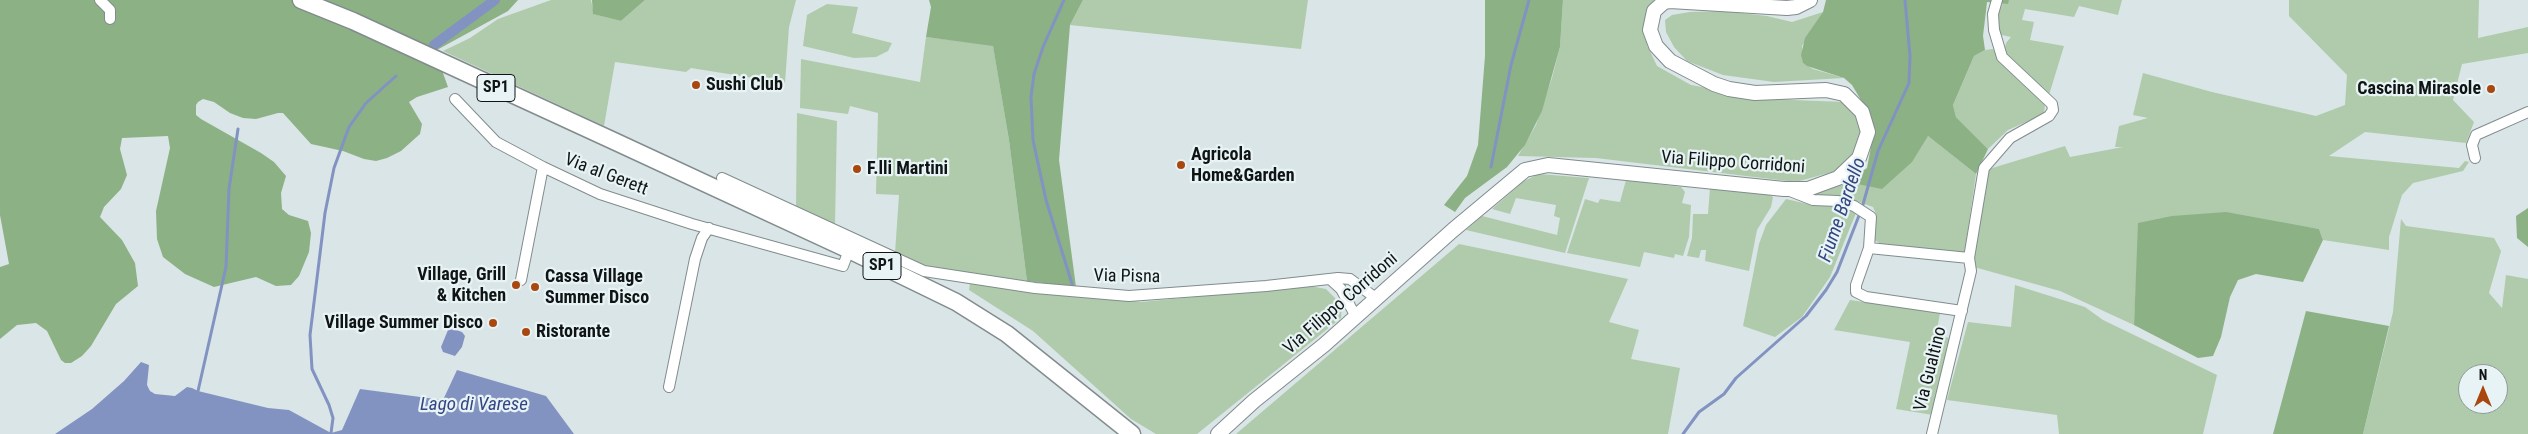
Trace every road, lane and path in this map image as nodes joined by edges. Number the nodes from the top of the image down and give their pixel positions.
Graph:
1 (100, 0) edge
2 (301, 0) edge
3 (1810, 0) edge
4 (1997, 0) edge
5 (110, 19) dead end
6 (455, 99) dead end
7 (2528, 112) edge
8 (2475, 158) dead end
9 (543, 167) junction
10 (722, 178) dead end
11 (1784, 189) junction
12 (709, 228) junction
13 (1869, 248) junction
14 (849, 250) junction
15 (1969, 258) junction
16 (1330, 279) junction
17 (521, 280) dead end
18 (1377, 299) junction
19 (1962, 311) junction
20 (1356, 318) junction
21 (1060, 377) junction
22 (669, 387) dead end
23 (1114, 434) edge
24 (1132, 434) edge
25 (1218, 434) edge
26 (1932, 434) edge

1 - 5 street
2 - 14 main road, SP1
3 - 11 street, Via Filippo Corridoni
4 - 15 street, Via Gualtino
6 - 9 street
7 - 8 street
9 - 12 street, Via al Gerett
9 - 17 street, Via al Gerett
10 - 16 street, Via Pisna
11 - 13 street, Via Gualtino
11 - 18 street, Via Filippo Corridoni
12 - 14 street, Via al Gerett
12 - 22 street
13 - 15 street
13 - 19 street, Via Gualtino
14 - 21 main road, SP1
15 - 19 street, Via Gualtino
16 - 18 street, Via Pisna
16 - 20 street
18 - 20 street, Via Filippo Corridoni
19 - 26 street, Via Gualtino
20 - 25 street, Via Filippo Corridoni
21 - 23 main road, SP1
21 - 24 main road, SP1

